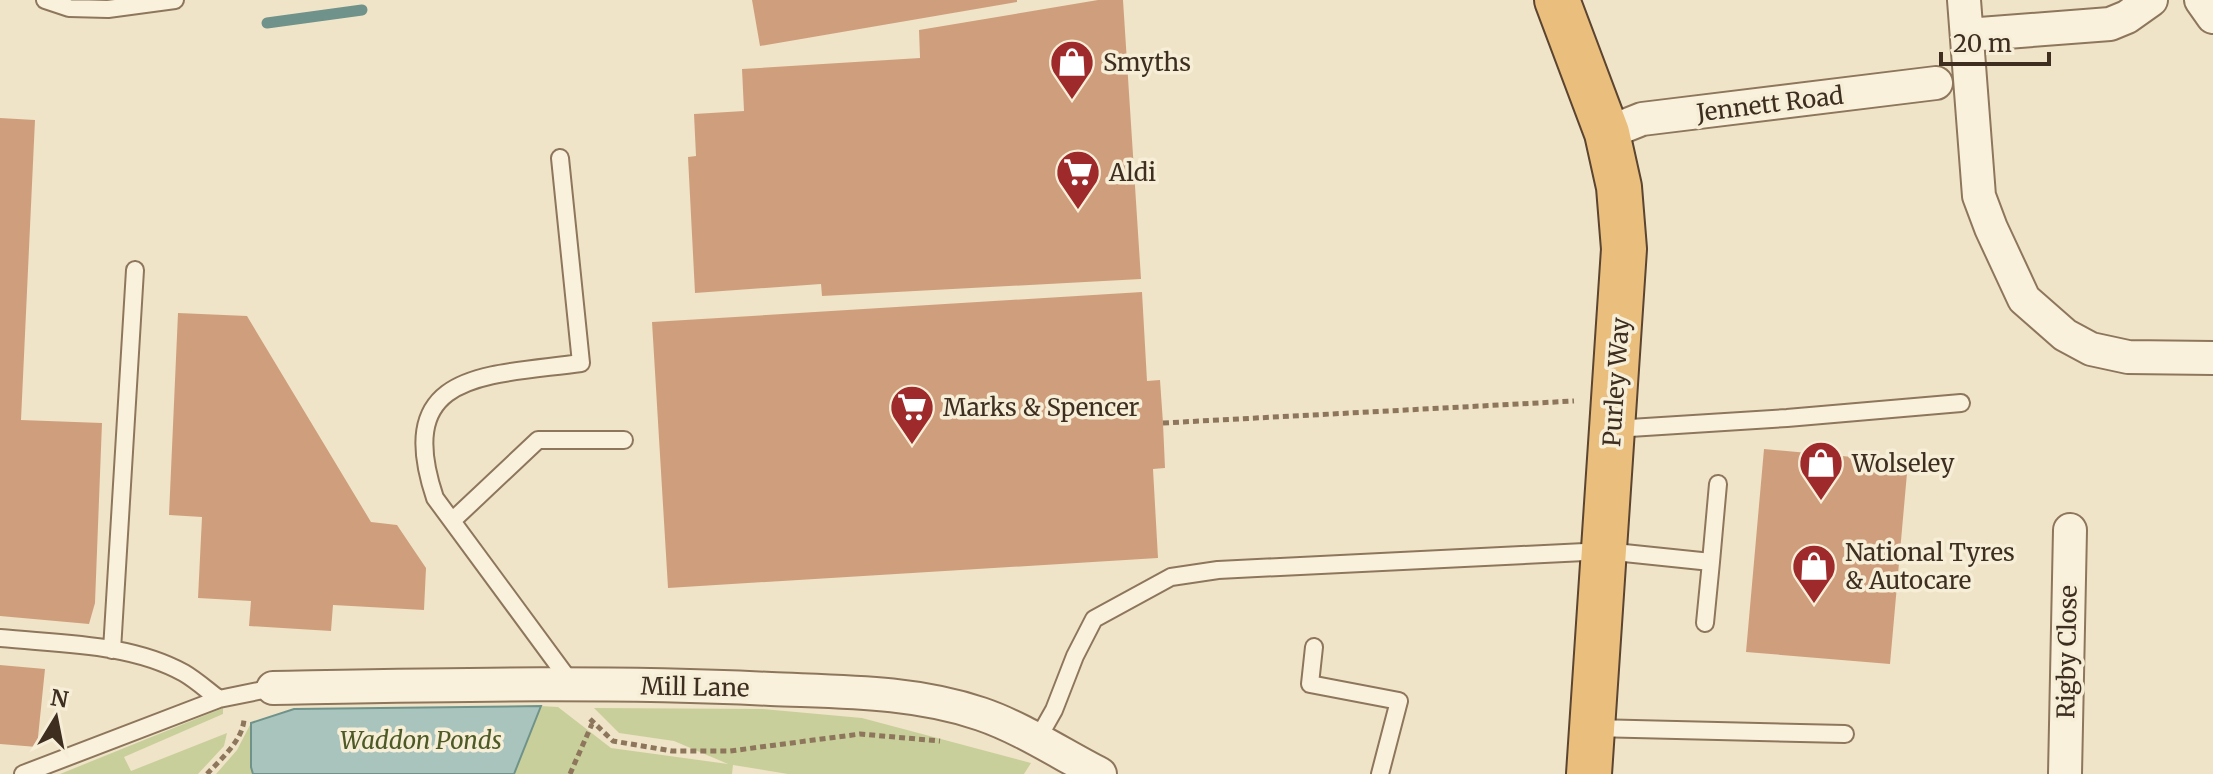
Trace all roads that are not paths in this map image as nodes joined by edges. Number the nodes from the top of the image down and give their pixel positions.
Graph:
1 (45, 0) edge
2 (175, 0) edge
3 (1557, 0) edge
4 (1964, 0) edge
5 (2151, 0) edge
6 (2201, 0) edge
7 (2213, 17) edge
8 (1967, 35) junction
9 (1936, 83) dead end
10 (1607, 133) junction
11 (560, 158) dead end
12 (135, 270) dead end
13 (2213, 358) edge
14 (1961, 403) dead end
15 (1614, 414) junction
16 (624, 440) dead end
17 (1718, 484) dead end
18 (452, 521) junction
19 (2070, 530) dead end
20 (1605, 551) junction
21 (1711, 562) junction
22 (1705, 623) dead end
23 (0, 638) edge
24 (1314, 647) dead end
25 (112, 650) junction
26 (573, 686) junction
27 (273, 688) joint
28 (219, 699) junction
29 (1592, 728) junction
30 (1845, 734) dead end
31 (1037, 740) junction
32 (23, 774) edge
33 (1100, 774) edge
34 (1380, 774) edge
35 (1589, 774) edge
36 (2065, 774) edge

1 - 2 lane
3 - 10 highway, Purley Way
4 - 8 street
5 - 8 street
6 - 7 street
8 - 13 street
9 - 10 street, Jennett Road
10 - 15 highway, Purley Way
11 - 18 lane
12 - 25 lane
14 - 15 lane
15 - 20 highway, Purley Way
16 - 18 lane
17 - 21 lane
18 - 26 lane
19 - 36 street, Rigby Close
20 - 21 lane
20 - 29 highway, Purley Way
20 - 31 lane
21 - 22 lane
23 - 25 lane
24 - 34 lane
25 - 28 lane
26 - 27 street, Mill Lane
26 - 31 street, Mill Lane
27 - 28 lane
28 - 32 lane
29 - 30 lane
29 - 35 highway, Purley Way
31 - 33 street, Mill Lane

